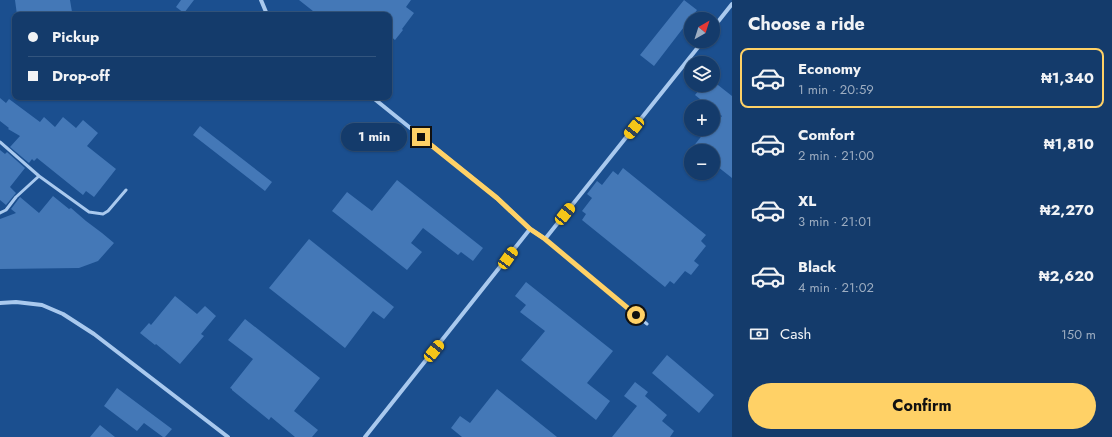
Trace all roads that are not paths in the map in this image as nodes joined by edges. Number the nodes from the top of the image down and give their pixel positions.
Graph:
1 (261, 0) edge
2 (732, 4) edge
3 (266, 12) edge
4 (720, 19) edge
5 (697, 48) edge
6 (376, 100) edge
7 (0, 142) edge
8 (39, 176) junction
9 (126, 190) dead end
10 (0, 213) edge
11 (530, 229) junction
12 (545, 239) junction
13 (0, 302) edge
14 (647, 324) dead end
15 (228, 437) edge
16 (365, 437) edge

1 - 3 street
2 - 4 street
5 - 12 street
6 - 11 street
7 - 8 lane
8 - 9 lane
8 - 10 lane
11 - 12 street
11 - 16 street
12 - 14 lane
13 - 15 street

